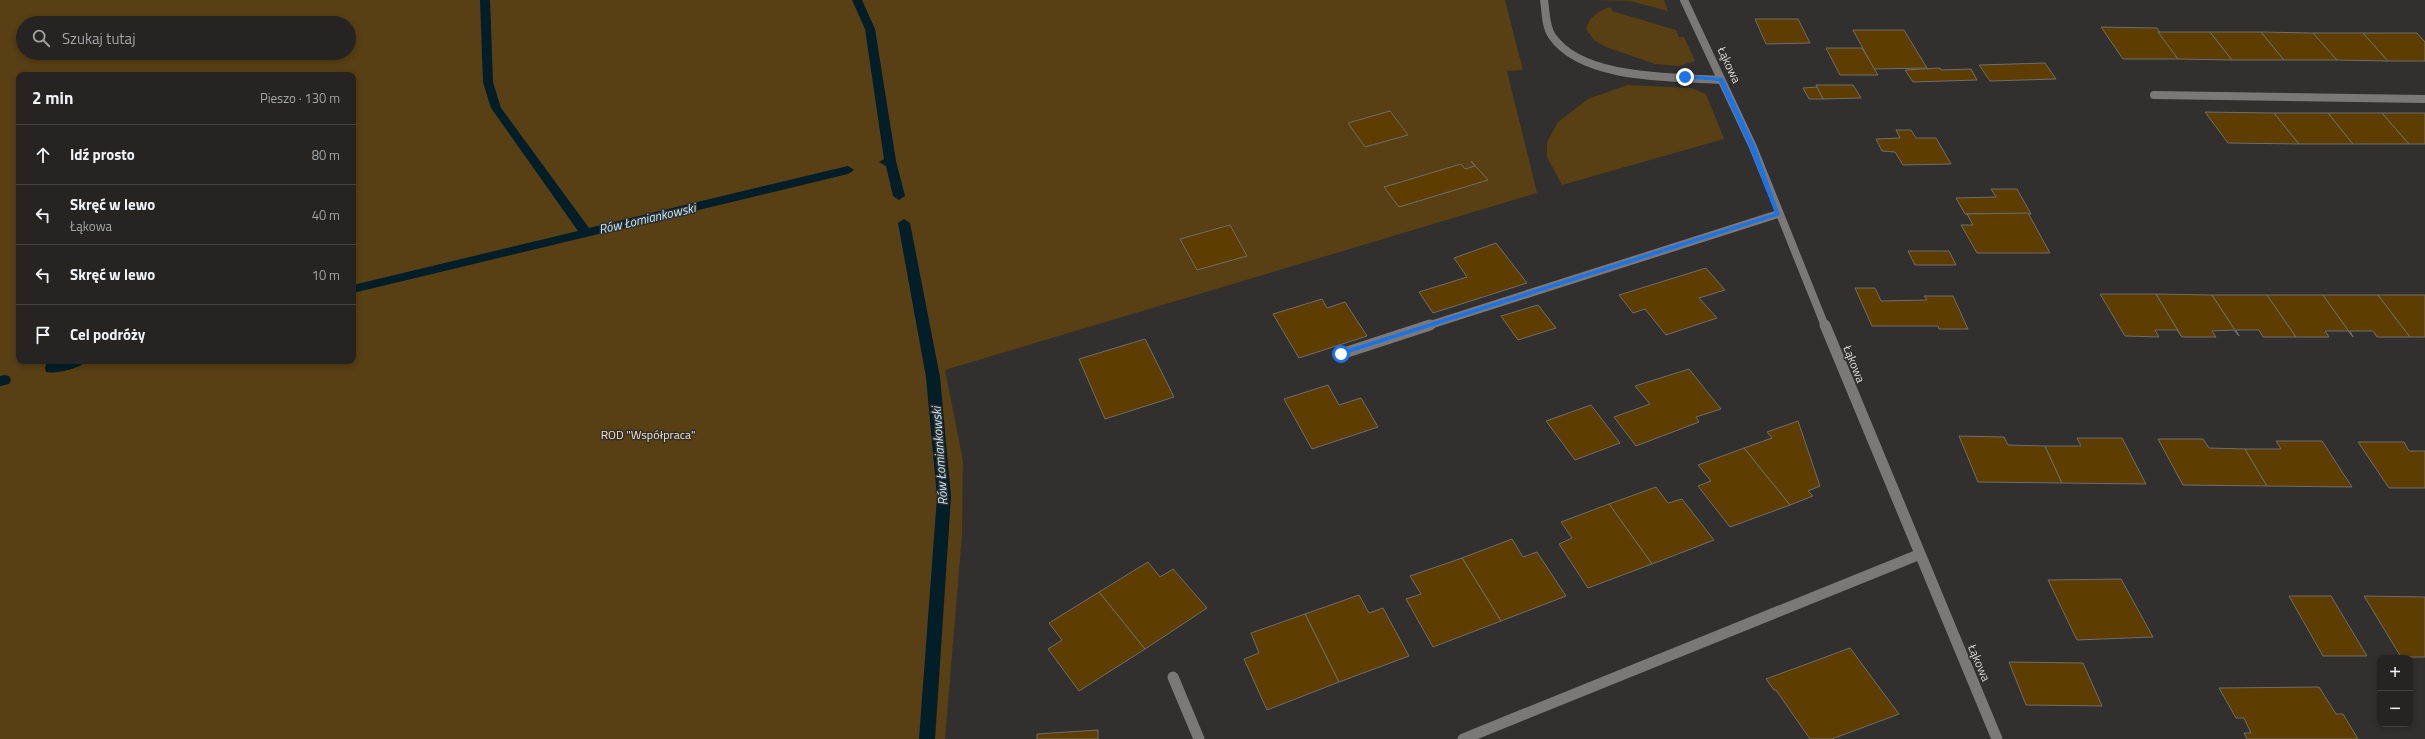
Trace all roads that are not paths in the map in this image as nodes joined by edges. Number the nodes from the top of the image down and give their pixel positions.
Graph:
1 (1544, 0) edge
2 (1684, 0) edge
3 (1721, 80) junction
4 (2154, 95) dead end
5 (2425, 99) edge
6 (1778, 214) junction
7 (1341, 354) dead end
8 (1918, 555) junction
9 (1174, 677) dead end
10 (1199, 739) edge
11 (1463, 739) edge
12 (1997, 739) edge

1 - 3 street
2 - 3 street, Łąkowa
3 - 6 street, Łąkowa
4 - 5 street
6 - 7 street
6 - 8 street, Łąkowa
8 - 11 street
8 - 12 street, Łąkowa
9 - 10 street

